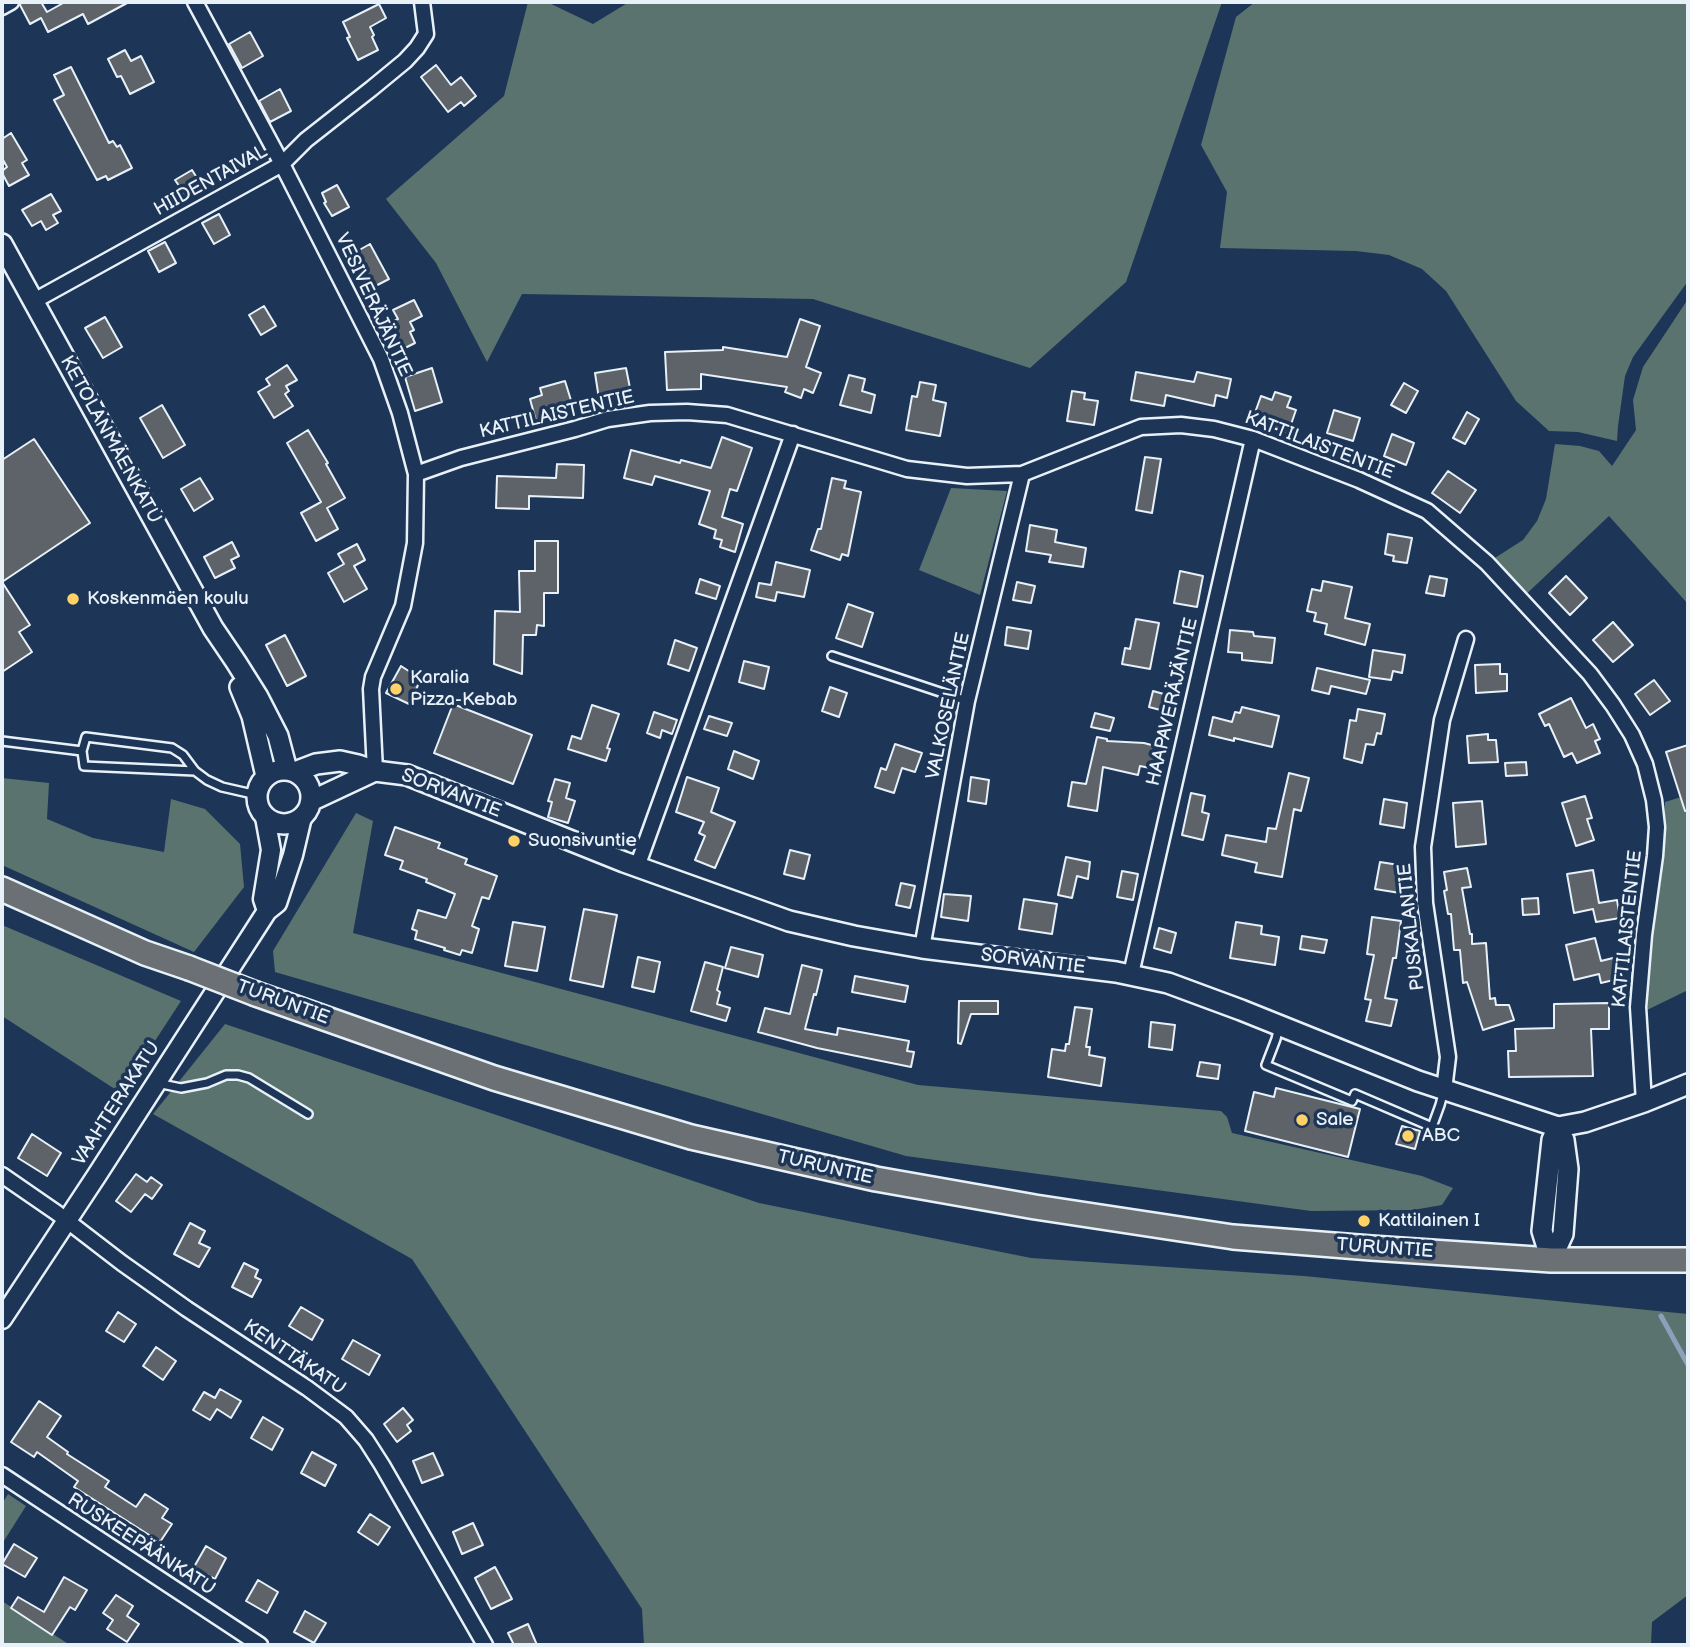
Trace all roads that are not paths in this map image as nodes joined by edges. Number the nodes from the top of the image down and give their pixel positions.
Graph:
1 (11, 2) edge
2 (195, 2) edge
3 (422, 2) edge
4 (2, 7) edge
5 (282, 164) junction
6 (2, 244) edge
7 (34, 300) junction
8 (793, 434) junction
9 (1253, 439) junction
10 (416, 474) junction
11 (1023, 474) junction
12 (218, 636) junction
13 (1466, 639) dead end
14 (832, 656) dead end
15 (967, 701) junction
16 (2, 741) edge
17 (82, 751) junction
18 (195, 771) junction
19 (291, 771) junction
20 (374, 771) junction
21 (266, 776) junction
22 (257, 795) junction
23 (306, 809) junction
24 (265, 817) junction
25 (637, 867) junction
26 (2, 889) edge
27 (267, 911) junction
28 (922, 948) junction
29 (1131, 974) junction
30 (1279, 1025) junction
31 (156, 1083) junction
32 (1686, 1088) edge
33 (1444, 1090) junction
34 (1644, 1102) junction
35 (308, 1114) dead end
36 (1558, 1126) junction
37 (2, 1175) edge
38 (67, 1220) junction
39 (1688, 1259) edge
40 (1551, 1260) junction
41 (2, 1320) edge
42 (2, 1475) edge
43 (250, 1643) edge
44 (485, 1645) edge

1 - 4 street
2 - 5 street, VESIVERÄJÄNTIE
3 - 5 street, HIIDENTAIVAL
5 - 7 street, HIIDENTAIVAL
5 - 10 street, VESIVERÄJÄNTIE
6 - 7 main road, KETOLANMÄENKATU
7 - 12 main road, KETOLANMÄENKATU
8 - 10 street, KATTILAISTENTIE
8 - 11 street, KATTILAISTENTIE
8 - 25 street
9 - 11 street, KATTILAISTENTIE
9 - 29 street, HAAPAVERÄJÄNTIE
9 - 34 street, KATTILAISTENTIE
10 - 20 street, VESIVERÄJÄNTIE
11 - 15 street, VALKOSELÄNTIE
12 - 19 main road, KETOLANMÄENKATU
12 - 21 main road, KETOLANMÄENKATU
13 - 33 street, PUSKALANTIE
14 - 15 lane
15 - 28 street, VALKOSELÄNTIE
16 - 17 lane
17 - 18 lane
17 - 18 lane
18 - 22 lane
19 - 20 main road, SORVANTIE
19 - 21 main road
19 - 23 main road
20 - 23 main road, SORVANTIE
20 - 25 main road, SORVANTIE
21 - 22 main road
22 - 24 main road
23 - 24 main road
23 - 27 street, VAAHTERAKATU
24 - 27 street
25 - 28 main road, SORVANTIE
26 - 40 highway, TURUNTIE, bridge
27 - 31 street, VAAHTERAKATU
28 - 29 main road, SORVANTIE
29 - 30 main road, SORVANTIE
30 - 33 main road, SORVANTIE
30 - 33 lane
31 - 35 lane
31 - 38 street, VAAHTERAKATU
32 - 34 main road, SORVANTIE
33 - 36 main road, SORVANTIE
34 - 36 main road, SORVANTIE
36 - 40 main road
37 - 38 street, KENTTÄKATU
38 - 41 street, VAAHTERAKATU
38 - 44 street, KENTTÄKATU
39 - 40 highway, TURUNTIE
42 - 43 street, RUSKEEPÄÄNKATU

